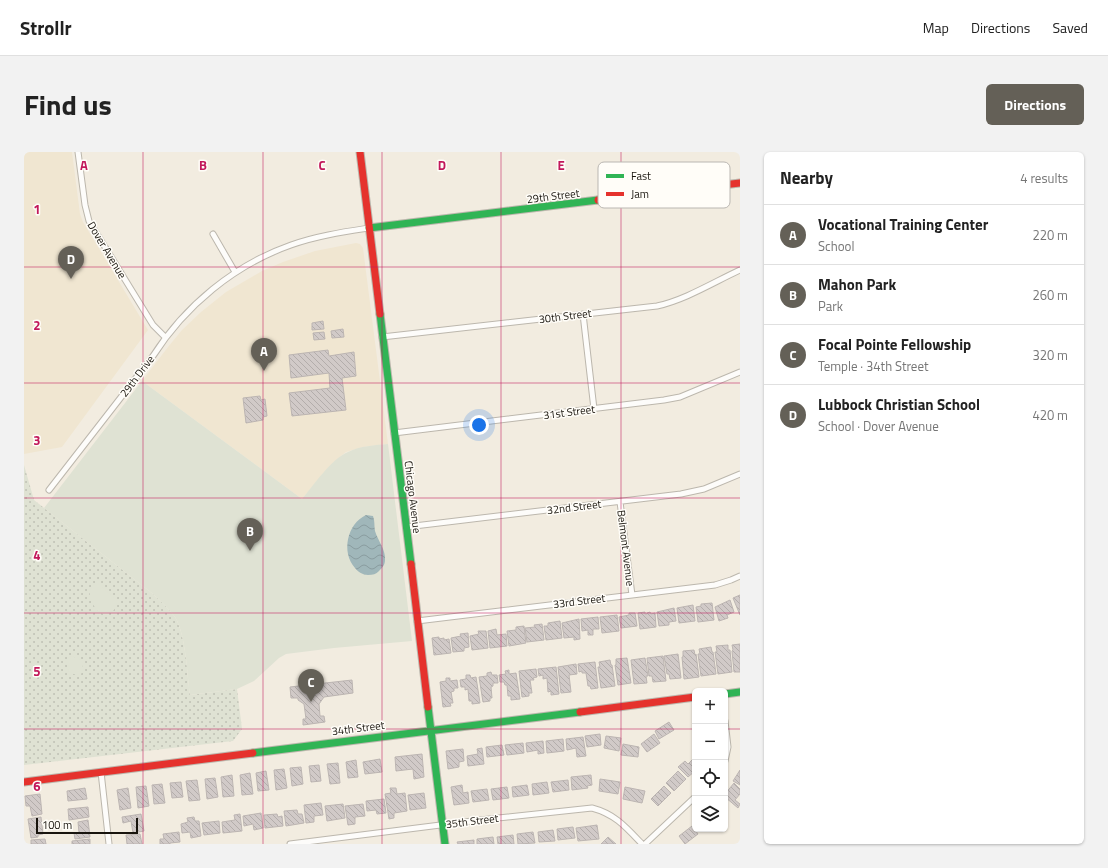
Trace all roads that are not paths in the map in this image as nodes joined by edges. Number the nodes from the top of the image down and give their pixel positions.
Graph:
1 (78, 152) edge
2 (85, 152) edge
3 (360, 152) edge
4 (740, 183) edge
5 (730, 184) edge
6 (598, 200) edge
7 (369, 228) junction
8 (212, 234) dead end
9 (740, 270) edge
10 (235, 272) junction
11 (583, 314) junction
12 (165, 337) junction
13 (382, 337) junction
14 (740, 372) edge
15 (594, 409) junction
16 (394, 434) junction
17 (740, 474) edge
18 (49, 490) dead end
19 (620, 502) junction
20 (406, 527) junction
21 (740, 576) edge
22 (632, 595) junction
23 (417, 620) junction
24 (740, 692) edge
25 (728, 694) edge
26 (692, 697) edge
27 (725, 724) edge
28 (431, 730) junction
29 (725, 760) edge
30 (101, 772) junction
31 (24, 782) edge
32 (692, 800) edge
33 (442, 825) junction
34 (109, 844) edge
35 (290, 844) edge
36 (445, 844) edge
37 (642, 844) edge
38 (645, 844) edge

1 - 2 street
1 - 12 street, Dover Avenue
3 - 7 street, Chicago Avenue
4 - 5 street, 29th Street
6 - 7 street, 29th Street
7 - 10 street, 29th Drive
7 - 13 street, Chicago Avenue
8 - 10 street
9 - 11 street, 30th Street
10 - 12 street, 29th Drive
11 - 13 street, 30th Street
11 - 15 street
12 - 18 street, 29th Drive
13 - 16 street, Chicago Avenue
14 - 15 street, 31st Street
15 - 16 street, 31st Street
16 - 20 street, Chicago Avenue
17 - 19 street, 32nd Street
19 - 20 street, 32nd Street
19 - 22 street, Belmont Avenue
20 - 23 street, Chicago Avenue
21 - 22 street, 33rd Street
22 - 23 street, 33rd Street
23 - 28 street, Chicago Avenue
24 - 25 street
26 - 28 street, 34th Street
27 - 29 street
28 - 30 street, 34th Street
28 - 33 street, Chicago Avenue
30 - 31 street, 34th Street
30 - 34 street
32 - 38 street
33 - 35 street, 35th Street
33 - 36 street, Chicago Avenue
33 - 37 street, 35th Street

